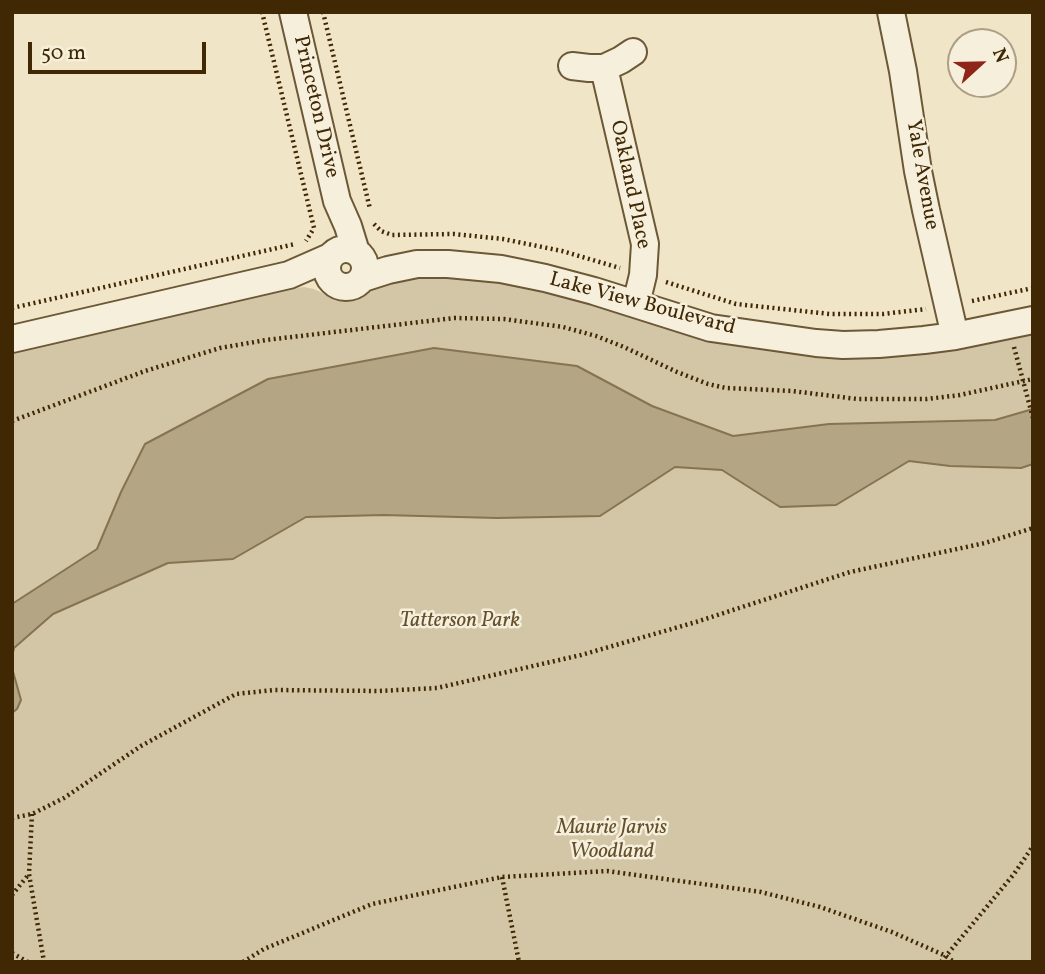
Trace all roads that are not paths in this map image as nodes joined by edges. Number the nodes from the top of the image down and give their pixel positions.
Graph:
1 (293, 12) edge
2 (891, 12) edge
3 (633, 52) dead end
4 (572, 66) dead end
5 (604, 68) junction
6 (346, 262) junction
7 (636, 303) junction
8 (1033, 320) edge
9 (955, 336) junction
10 (12, 339) edge

1 - 6 street, Princeton Drive
2 - 9 street, Yale Avenue
3 - 5 street
4 - 5 street
5 - 7 street, Oakland Place
6 - 7 street, Lake View Boulevard
6 - 10 street, Lake View Boulevard
7 - 9 street, Lake View Boulevard
8 - 9 street, Lake View Boulevard

